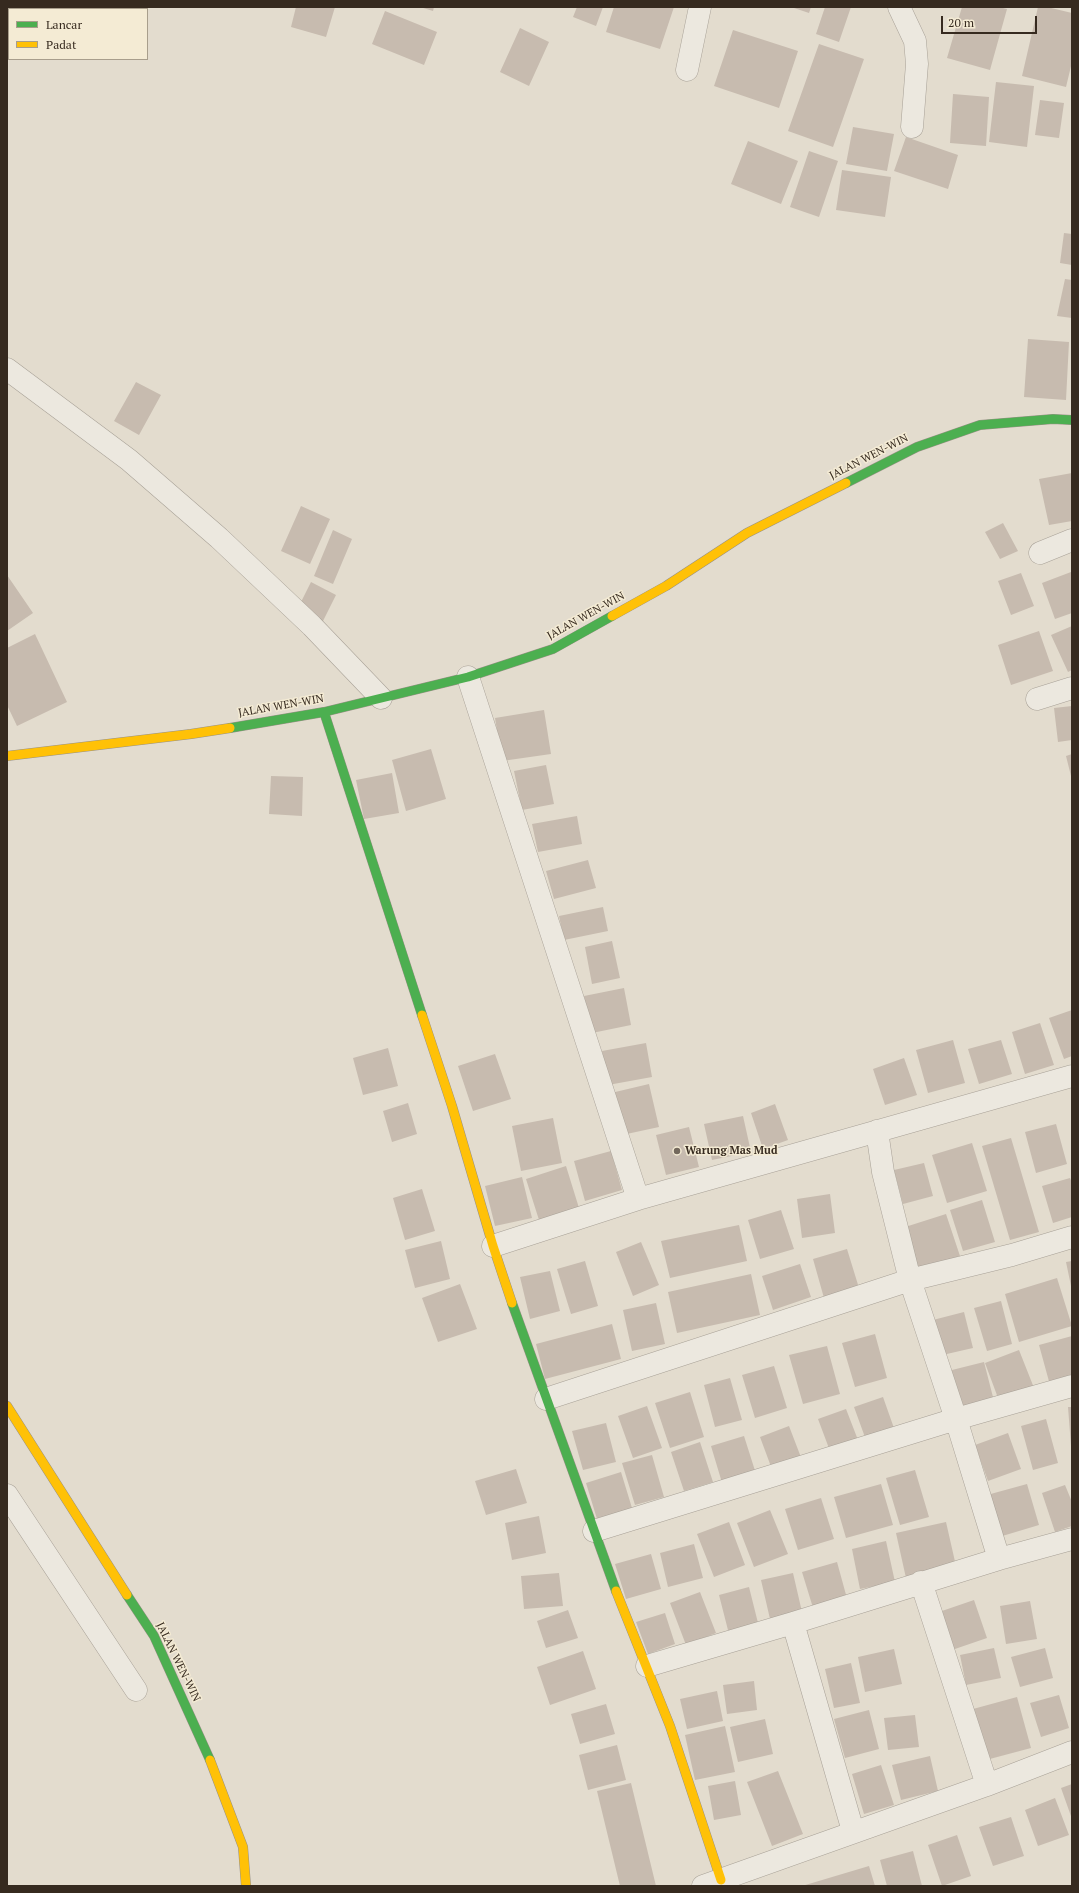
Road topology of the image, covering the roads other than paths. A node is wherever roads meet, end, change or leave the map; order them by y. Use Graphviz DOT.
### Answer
graph roads {
  1 [pos="700,7"];
  2 [pos="899,7"];
  3 [pos="687,70"];
  4 [pos="912,127"];
  5 [pos="7,369"];
  6 [pos="1072,420"];
  7 [pos="1072,540"];
  8 [pos="1040,553"];
  9 [pos="468,678"];
  10 [pos="1072,688"];
  11 [pos="381,698"];
  12 [pos="1037,699"];
  13 [pos="324,712"];
  14 [pos="7,756"];
  15 [pos="1072,1076"];
  16 [pos="877,1131"];
  17 [pos="638,1198"];
  18 [pos="1072,1237"];
  19 [pos="493,1246"];
  20 [pos="910,1280"];
  21 [pos="1072,1386"];
  22 [pos="546,1399"];
  23 [pos="7,1406"];
  24 [pos="956,1419"];
  25 [pos="7,1495"];
  26 [pos="594,1531"];
  27 [pos="1071,1544"];
  28 [pos="999,1559"];
  29 [pos="921,1582"];
  30 [pos="793,1623"];
  31 [pos="647,1666"];
  32 [pos="136,1690"];
  33 [pos="1072,1752"];
  34 [pos="987,1785"];
  35 [pos="852,1831"];
  36 [pos="712,1883"];
  37 [pos="246,1886"];
  1 -- 3 [label="street"];
  2 -- 4 [label="street"];
  5 -- 11 [label="street"];
  6 -- 9 [label="street, JALAN WEN-WIN"];
  7 -- 8 [label="street"];
  9 -- 11 [label="street, JALAN WEN-WIN"];
  9 -- 17 [label="street"];
  10 -- 12 [label="street"];
  11 -- 13 [label="street, JALAN WEN-WIN"];
  13 -- 14 [label="street, JALAN WEN-WIN"];
  13 -- 19 [label="street"];
  15 -- 16 [label="street"];
  16 -- 17 [label="street"];
  16 -- 20 [label="street"];
  17 -- 19 [label="street"];
  18 -- 20 [label="street"];
  19 -- 22 [label="street"];
  20 -- 22 [label="street"];
  20 -- 24 [label="street"];
  21 -- 24 [label="street"];
  22 -- 26 [label="street"];
  23 -- 37 [label="street, JALAN WEN-WIN"];
  24 -- 26 [label="street"];
  24 -- 28 [label="street"];
  25 -- 32 [label="street"];
  26 -- 31 [label="street"];
  27 -- 28 [label="street"];
  28 -- 29 [label="street"];
  29 -- 30 [label="street"];
  29 -- 34 [label="street"];
  30 -- 31 [label="street"];
  30 -- 35 [label="street"];
  31 -- 36 [label="street"];
  33 -- 34 [label="street"];
  34 -- 35 [label="street"];
  35 -- 36 [label="street"];
}
